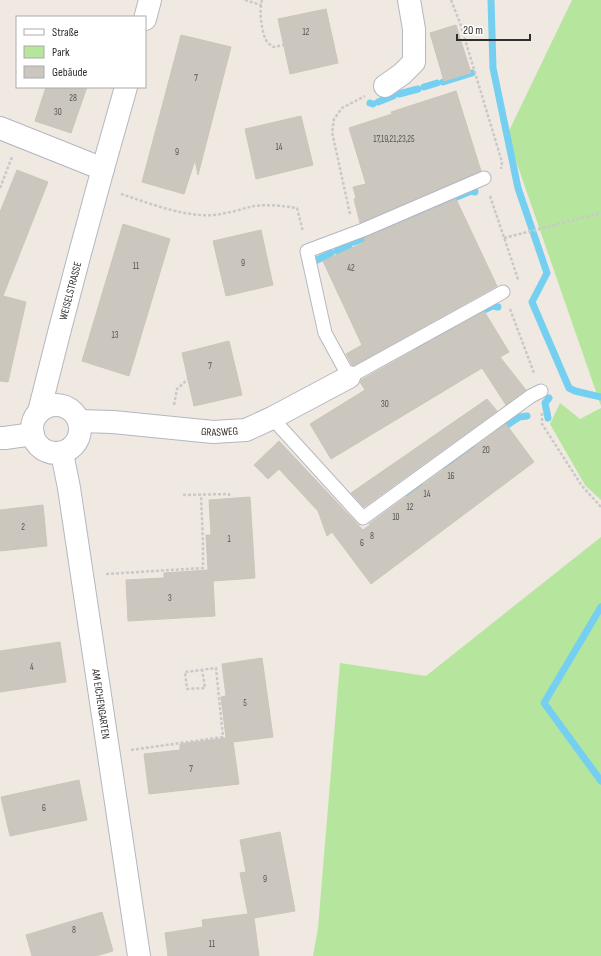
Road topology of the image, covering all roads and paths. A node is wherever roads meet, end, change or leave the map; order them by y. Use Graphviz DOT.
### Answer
graph roads {
  1 [pos="150,0"];
  2 [pos="245,0"];
  3 [pos="262,0"];
  4 [pos="409,0"];
  5 [pos="451,0"];
  6 [pos="261,5"];
  7 [pos="146,16"];
  8 [pos="284,45"];
  9 [pos="385,86"];
  10 [pos="126,88"];
  11 [pos="0,128"];
  12 [pos="20,136"];
  13 [pos="100,178"];
  14 [pos="484,178"];
  15 [pos="0,188"];
  16 [pos="601,213"];
  17 [pos="354,233"];
  18 [pos="504,238"];
  19 [pos="307,251"];
  20 [pos="503,292"];
  21 [pos="348,378"];
  22 [pos="188,379"];
  23 [pos="541,391"];
  24 [pos="39,412"];
  25 [pos="272,418"];
  26 [pos="78,421"];
  27 [pos="171,427"];
  28 [pos="33,434"];
  29 [pos="0,438"];
  30 [pos="62,452"];
  31 [pos="183,495"];
  32 [pos="201,495"];
  33 [pos="229,499"];
  34 [pos="601,507"];
  35 [pos="103,574"];
  36 [pos="202,670"];
  37 [pos="123,751"];
  38 [pos="139,956"];
  1 -- 7 [label="street"];
  2 -- 6 [label="path"];
  3 -- 6 [label="path"];
  4 -- 9 [label="street"];
  5 -- 14 [label="path"];
  6 -- 8 [label="path"];
  9 -- 17 [label="path"];
  10 -- 13 [label="street, WEISELSTRASSE"];
  11 -- 12 [label="street"];
  12 -- 13 [label="street"];
  12 -- 15 [label="path"];
  13 -- 19 [label="path"];
  13 -- 24 [label="street, WEISELSTRASSE"];
  14 -- 17 [label="lane"];
  14 -- 18 [label="path"];
  16 -- 18 [label="path"];
  17 -- 19 [label="lane"];
  18 -- 20 [label="path"];
  19 -- 21 [label="lane"];
  20 -- 21 [label="lane"];
  20 -- 23 [label="path"];
  21 -- 25 [label="street, GRASWEG"];
  22 -- 27 [label="path"];
  23 -- 25 [label="lane"];
  23 -- 34 [label="path"];
  24 -- 26 [label="street"];
  24 -- 28 [label="street"];
  25 -- 27 [label="street, GRASWEG"];
  26 -- 27 [label="street, GRASWEG"];
  26 -- 30 [label="street"];
  28 -- 29 [label="street"];
  28 -- 30 [label="street"];
  30 -- 38 [label="street, AM EICHENGARTEN"];
  31 -- 32 [label="path"];
  32 -- 33 [label="path"];
  32 -- 35 [label="path"];
  36 -- 36 [label="path"];
  36 -- 37 [label="path"];
}
